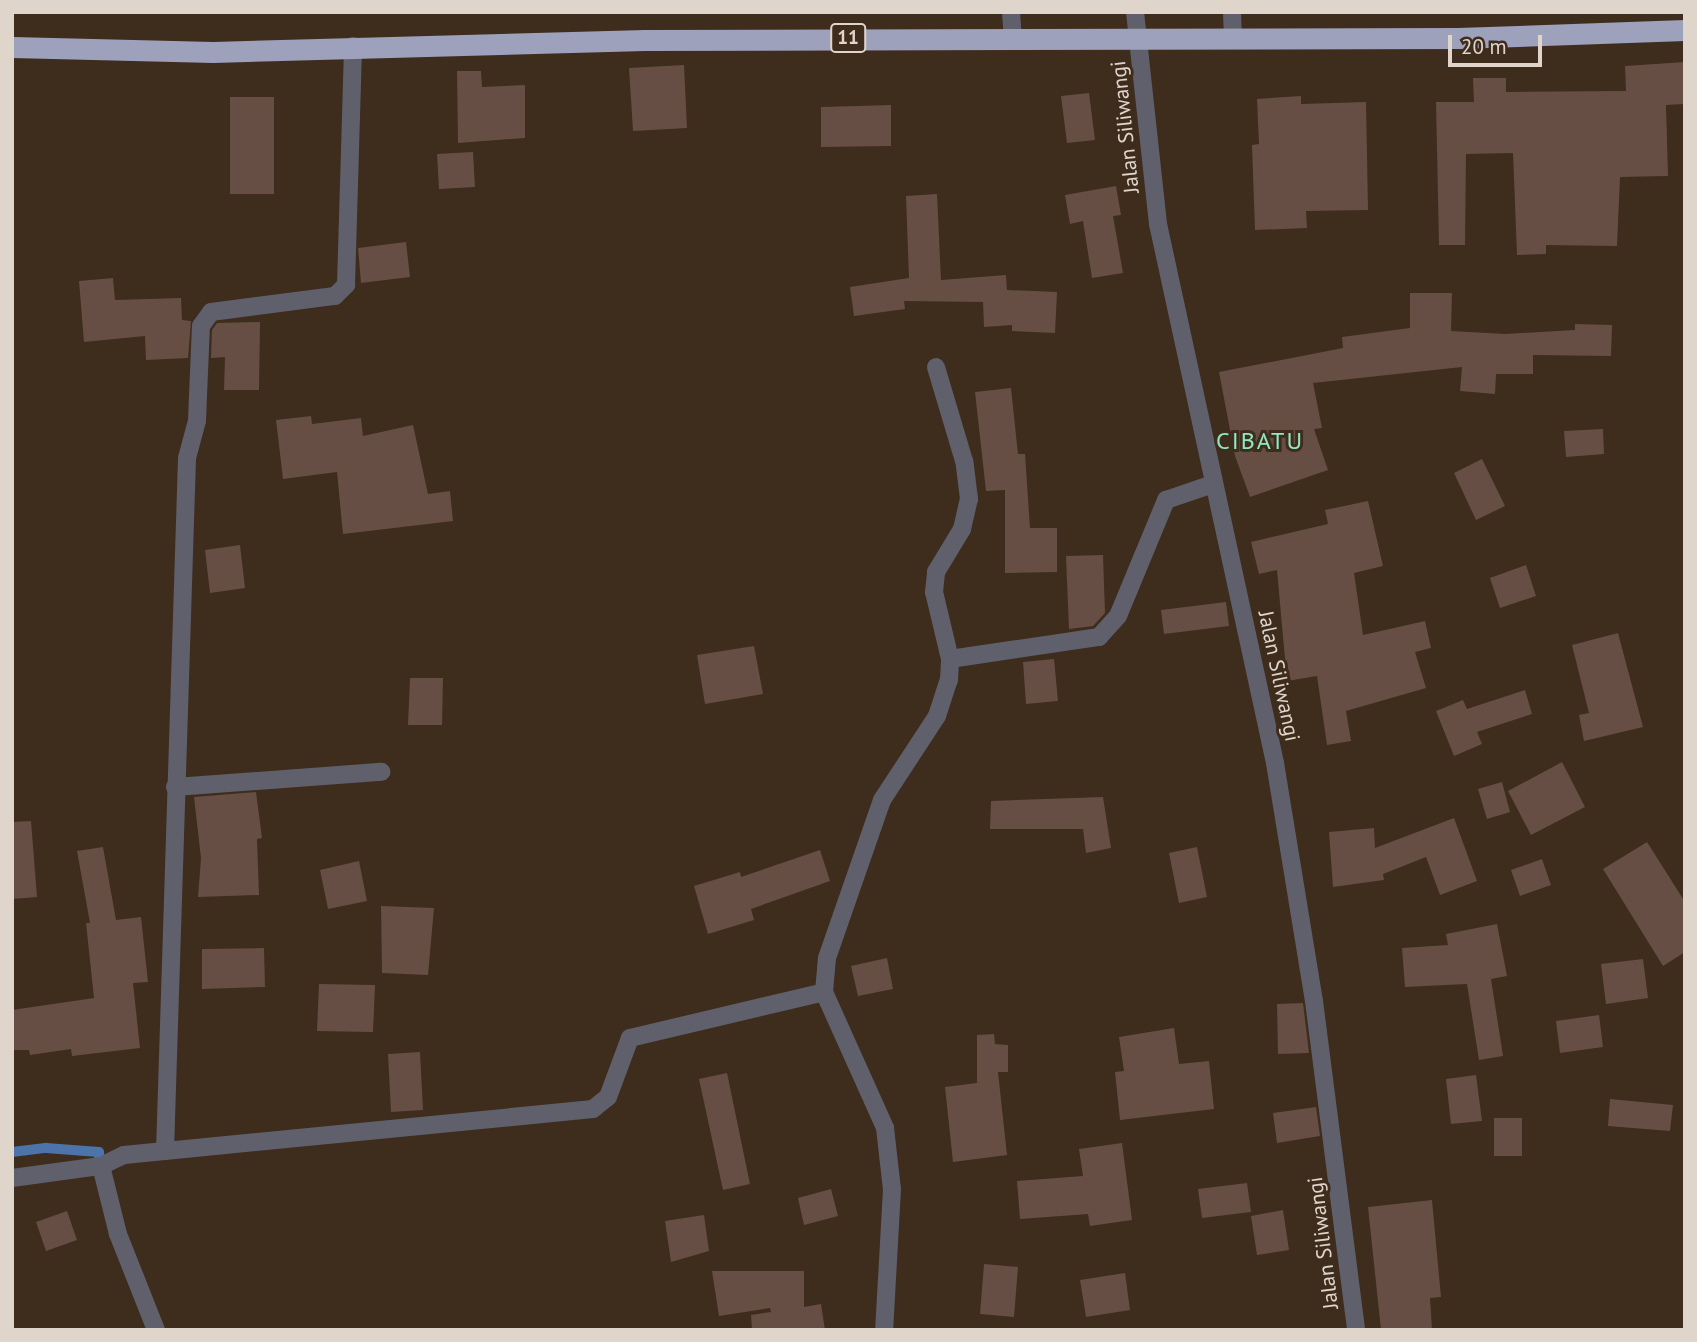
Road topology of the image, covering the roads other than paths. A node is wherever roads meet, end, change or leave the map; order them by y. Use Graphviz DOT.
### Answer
graph roads {
  1 [pos="1011,12"];
  2 [pos="1135,12"];
  3 [pos="1232,12"];
  4 [pos="1685,30"];
  5 [pos="1138,36"];
  6 [pos="1233,37"];
  7 [pos="1013,38"];
  8 [pos="353,46"];
  9 [pos="12,47"];
  10 [pos="936,367"];
  11 [pos="1213,484"];
  12 [pos="950,659"];
  13 [pos="381,772"];
  14 [pos="175,787"];
  15 [pos="824,992"];
  16 [pos="165,1151"];
  17 [pos="101,1166"];
  18 [pos="12,1178"];
  19 [pos="156,1330"];
  20 [pos="884,1330"];
  21 [pos="1356,1330"];
  1 -- 7 [label="street"];
  2 -- 5 [label="street, Jalan Siliwangi"];
  3 -- 6 [label="street"];
  4 -- 6 [label="highway, 11"];
  5 -- 6 [label="highway, 11"];
  5 -- 7 [label="highway, 11"];
  5 -- 11 [label="street, Jalan Siliwangi"];
  7 -- 8 [label="highway, 11"];
  8 -- 9 [label="highway, 11"];
  8 -- 14 [label="street"];
  10 -- 12 [label="street"];
  11 -- 12 [label="street"];
  11 -- 21 [label="street, Jalan Siliwangi"];
  12 -- 15 [label="street"];
  13 -- 14 [label="street"];
  14 -- 16 [label="street"];
  15 -- 16 [label="street"];
  15 -- 20 [label="street"];
  16 -- 17 [label="street"];
  17 -- 18 [label="street"];
  17 -- 19 [label="street"];
}
